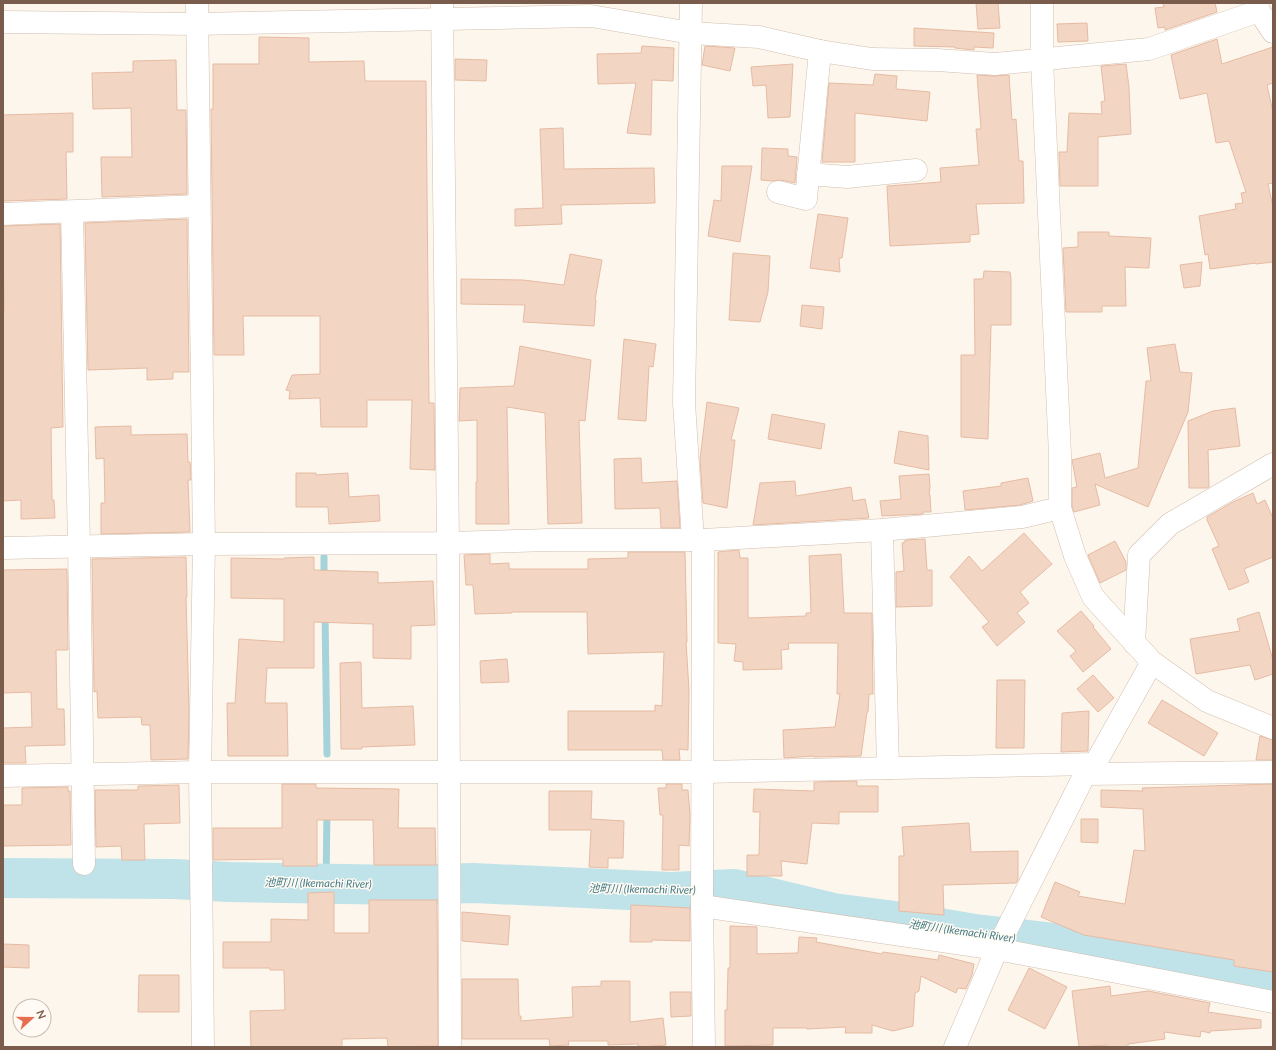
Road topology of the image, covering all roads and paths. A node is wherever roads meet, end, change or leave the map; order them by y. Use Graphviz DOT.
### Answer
graph roads {
  1 [pos="692,3"];
  2 [pos="1042,3"];
  3 [pos="1258,7"];
  4 [pos="442,11"];
  5 [pos="197,13"];
  6 [pos="3,22"];
  7 [pos="1273,32"];
  8 [pos="691,33"];
  9 [pos="820,51"];
  10 [pos="1042,60"];
  11 [pos="916,170"];
  12 [pos="808,174"];
  13 [pos="778,192"];
  14 [pos="199,206"];
  15 [pos="72,212"];
  16 [pos="3,214"];
  17 [pos="1273,464"];
  18 [pos="1060,508"];
  19 [pos="882,530"];
  20 [pos="698,540"];
  21 [pos="448,543"];
  22 [pos="204,544"];
  23 [pos="80,546"];
  24 [pos="3,548"];
  25 [pos="1134,642"];
  26 [pos="1152,662"];
  27 [pos="1273,728"];
  28 [pos="888,768"];
  29 [pos="1090,769"];
  30 [pos="448,771"];
  31 [pos="200,772"];
  32 [pos="703,772"];
  33 [pos="1273,772"];
  34 [pos="84,774"];
  35 [pos="3,776"];
  36 [pos="84,864"];
  37 [pos="702,906"];
  38 [pos="997,949"];
  39 [pos="1273,1002"];
  40 [pos="202,1047"];
  41 [pos="450,1047"];
  42 [pos="704,1047"];
  43 [pos="956,1047"];
  1 -- 8 [label="street"];
  2 -- 10 [label="street"];
  3 -- 7 [label="street"];
  3 -- 10 [label="street"];
  4 -- 5 [label="street"];
  4 -- 8 [label="street"];
  4 -- 21 [label="street"];
  5 -- 6 [label="street"];
  5 -- 14 [label="street"];
  8 -- 9 [label="street"];
  8 -- 20 [label="street"];
  9 -- 10 [label="street"];
  9 -- 12 [label="street"];
  10 -- 18 [label="street"];
  11 -- 12 [label="street"];
  12 -- 13 [label="street"];
  14 -- 15 [label="street"];
  14 -- 22 [label="street"];
  15 -- 16 [label="street"];
  15 -- 23 [label="street"];
  17 -- 25 [label="street"];
  18 -- 19 [label="street"];
  18 -- 25 [label="street"];
  19 -- 20 [label="street"];
  19 -- 28 [label="street"];
  20 -- 21 [label="street"];
  20 -- 32 [label="street"];
  21 -- 22 [label="street"];
  21 -- 30 [label="street"];
  22 -- 23 [label="street"];
  22 -- 31 [label="street"];
  23 -- 24 [label="street"];
  23 -- 34 [label="street"];
  25 -- 26 [label="street"];
  26 -- 27 [label="street"];
  26 -- 29 [label="street"];
  28 -- 29 [label="street"];
  28 -- 32 [label="street"];
  29 -- 33 [label="street"];
  29 -- 38 [label="street"];
  30 -- 31 [label="street"];
  30 -- 32 [label="street"];
  30 -- 41 [label="street"];
  31 -- 34 [label="street"];
  31 -- 40 [label="street"];
  32 -- 37 [label="street"];
  34 -- 35 [label="street"];
  34 -- 36 [label="street"];
  37 -- 38 [label="street"];
  37 -- 42 [label="street"];
  38 -- 39 [label="street"];
  38 -- 43 [label="street"];
}
